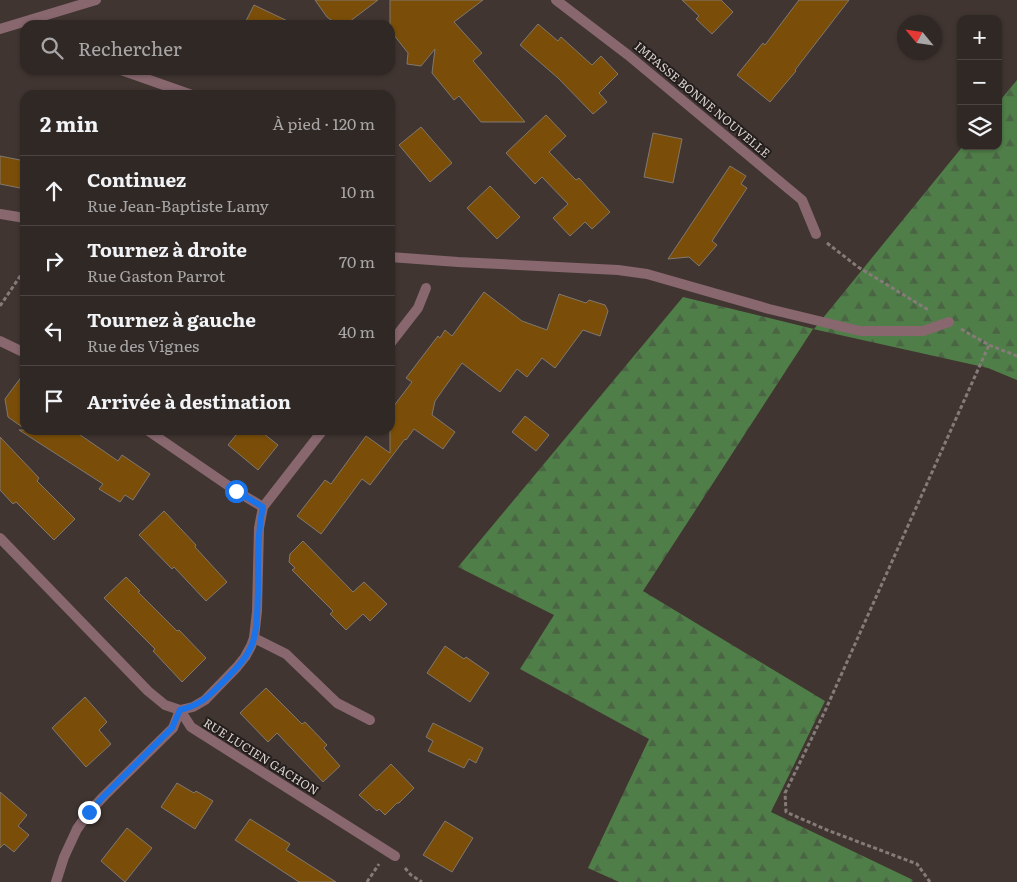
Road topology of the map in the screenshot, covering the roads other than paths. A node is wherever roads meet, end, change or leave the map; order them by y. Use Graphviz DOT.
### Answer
graph roads {
  1 [pos="96,0"];
  2 [pos="556,0"];
  3 [pos="69,4"];
  4 [pos="38,20"];
  5 [pos="20,25"];
  6 [pos="0,29"];
  7 [pos="136,75"];
  8 [pos="178,90"];
  9 [pos="0,214"];
  10 [pos="20,217"];
  11 [pos="816,234"];
  12 [pos="395,257"];
  13 [pos="426,288"];
  14 [pos="949,322"];
  15 [pos="395,338"];
  16 [pos="0,341"];
  17 [pos="20,351"];
  18 [pos="154,435"];
  19 [pos="318,435"];
  20 [pos="263,507"];
  21 [pos="0,538"];
  22 [pos="254,638"];
  23 [pos="180,710"];
  24 [pos="370,720"];
  25 [pos="391,854"];
  26 [pos="56,882"];
  1 -- 3 [label="street"];
  2 -- 11 [label="street, IMPASSE BONNE NOUVELLE"];
  3 -- 4 [label="street"];
  5 -- 6 [label="street"];
  7 -- 8 [label="street"];
  9 -- 10 [label="street"];
  12 -- 14 [label="street"];
  13 -- 15 [label="street"];
  16 -- 17 [label="street"];
  18 -- 20 [label="street"];
  19 -- 20 [label="street"];
  20 -- 22 [label="street"];
  21 -- 23 [label="street, RUE LUCIEN GACHON"];
  22 -- 23 [label="street"];
  22 -- 24 [label="street"];
  23 -- 25 [label="street, RUE LUCIEN GACHON"];
  23 -- 26 [label="street"];
}
